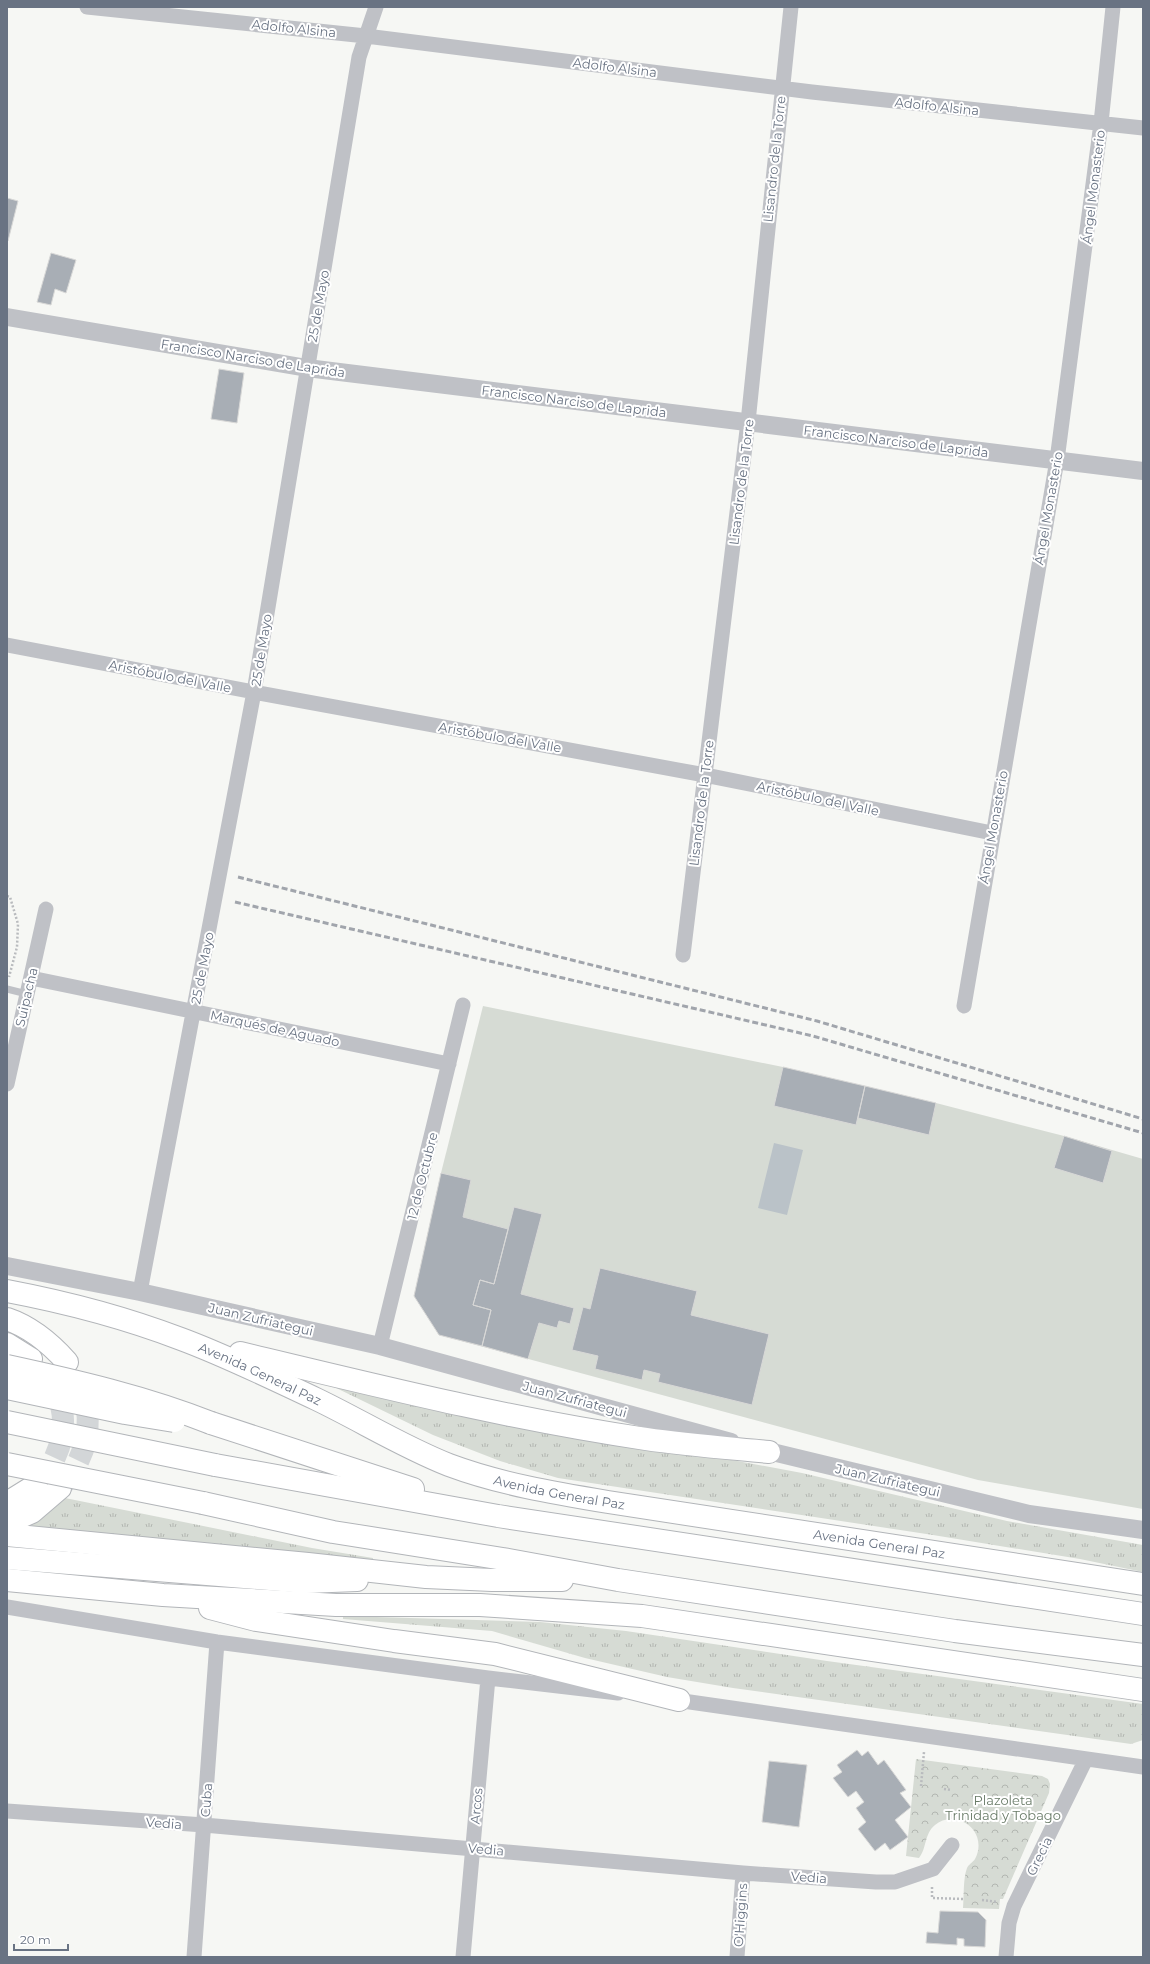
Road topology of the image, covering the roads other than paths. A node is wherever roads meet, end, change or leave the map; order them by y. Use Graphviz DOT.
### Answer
graph roads {
  1 [pos="88,7"];
  2 [pos="376,7"];
  3 [pos="791,7"];
  4 [pos="1113,7"];
  5 [pos="154,10"];
  6 [pos="366,36"];
  7 [pos="782,88"];
  8 [pos="1101,123"];
  9 [pos="1143,128"];
  10 [pos="7,317"];
  11 [pos="307,368"];
  12 [pos="748,422"];
  13 [pos="1057,460"];
  14 [pos="1143,471"];
  15 [pos="7,645"];
  16 [pos="254,692"];
  17 [pos="705,775"];
  18 [pos="992,833"];
  19 [pos="46,909"];
  20 [pos="683,955"];
  21 [pos="31,978"];
  22 [pos="7,989"];
  23 [pos="27,994"];
  24 [pos="463,1005"];
  25 [pos="964,1006"];
  26 [pos="194,1012"];
  27 [pos="449,1064"];
  28 [pos="7,1084"];
  29 [pos="7,1266"];
  30 [pos="7,1291"];
  31 [pos="140,1292"];
  32 [pos="7,1320"];
  33 [pos="180,1339"];
  34 [pos="7,1344"];
  35 [pos="380,1346"];
  36 [pos="31,1359"];
  37 [pos="67,1362"];
  38 [pos="7,1366"];
  39 [pos="7,1388"];
  40 [pos="7,1422"];
  41 [pos="217,1425"];
  42 [pos="769,1452"];
  43 [pos="7,1464"];
  44 [pos="36,1485"];
  45 [pos="60,1488"];
  46 [pos="7,1503"];
  47 [pos="498,1516"];
  48 [pos="7,1523"];
  49 [pos="1143,1530"];
  50 [pos="7,1536"];
  51 [pos="7,1558"];
  52 [pos="426,1577"];
  53 [pos="7,1580"];
  54 [pos="618,1580"];
  55 [pos="1142,1584"];
  56 [pos="163,1595"];
  57 [pos="7,1607"];
  58 [pos="1139,1614"];
  59 [pos="217,1642"];
  60 [pos="1136,1654"];
  61 [pos="488,1678"];
  62 [pos="1133,1689"];
  63 [pos="679,1700"];
  64 [pos="1086,1758"];
  65 [pos="1143,1766"];
  66 [pos="7,1812"];
  67 [pos="204,1826"];
  68 [pos="952,1845"];
  69 [pos="472,1848"];
  70 [pos="743,1873"];
  71 [pos="194,1957"];
  72 [pos="463,1957"];
  73 [pos="736,1957"];
  74 [pos="1006,1957"];
  1 -- 5 [label="street, Adolfo Alsina"];
  2 -- 6 [label="street, 25 de Mayo"];
  3 -- 7 [label="street, Lisandro de la Torre"];
  4 -- 8 [label="street, Ángel Monasterio"];
  5 -- 6 [label="street, Adolfo Alsina"];
  6 -- 7 [label="street, Adolfo Alsina"];
  6 -- 11 [label="street, 25 de Mayo"];
  7 -- 8 [label="street, Adolfo Alsina"];
  7 -- 12 [label="street, Lisandro de la Torre"];
  8 -- 9 [label="street, Adolfo Alsina"];
  8 -- 13 [label="street, Ángel Monasterio"];
  10 -- 11 [label="street, Francisco Narciso de Laprida"];
  11 -- 12 [label="street, Francisco Narciso de Laprida"];
  11 -- 16 [label="street, 25 de Mayo"];
  12 -- 13 [label="street, Francisco Narciso de Laprida"];
  12 -- 17 [label="street, Lisandro de la Torre"];
  13 -- 14 [label="street, Francisco Narciso de Laprida"];
  13 -- 18 [label="street, Ángel Monasterio"];
  15 -- 16 [label="street, Aristóbulo del Valle"];
  16 -- 17 [label="street, Aristóbulo del Valle"];
  16 -- 26 [label="street, 25 de Mayo"];
  17 -- 18 [label="street, Aristóbulo del Valle"];
  17 -- 20 [label="street, Lisandro de la Torre"];
  18 -- 25 [label="street, Ángel Monasterio"];
  19 -- 21 [label="street, Suipacha"];
  21 -- 23 [label="street, Suipacha"];
  21 -- 26 [label="street, Marqués de Aguado"];
  22 -- 23 [label="lane"];
  23 -- 28 [label="street, Suipacha"];
  24 -- 27 [label="street, 12 de Octubre"];
  26 -- 27 [label="street, Marqués de Aguado"];
  26 -- 31 [label="street, 25 de Mayo"];
  27 -- 35 [label="street, 12 de Octubre"];
  29 -- 31 [label="street, Juan Zufriategui"];
  30 -- 33 [label="highway, Avenida General Paz"];
  31 -- 35 [label="street, Juan Zufriategui"];
  32 -- 37 [label="highway"];
  33 -- 42 [label="highway"];
  33 -- 55 [label="highway, Avenida General Paz"];
  34 -- 36 [label="highway"];
  35 -- 42 [label="street, Juan Zufriategui"];
  38 -- 41 [label="highway, bridge"];
  39 -- 41 [label="highway, bridge"];
  40 -- 47 [label="highway, bridge"];
  41 -- 47 [label="highway"];
  42 -- 49 [label="street, Juan Zufriategui"];
  43 -- 54 [label="highway, bridge"];
  44 -- 46 [label="highway"];
  45 -- 48 [label="highway"];
  47 -- 58 [label="highway"];
  50 -- 52 [label="highway"];
  51 -- 52 [label="highway"];
  52 -- 54 [label="highway"];
  53 -- 56 [label="highway"];
  54 -- 60 [label="highway"];
  56 -- 62 [label="highway"];
  56 -- 63 [label="highway"];
  57 -- 59 [label="street"];
  59 -- 61 [label="street"];
  59 -- 67 [label="street, Cuba"];
  61 -- 63 [label="street"];
  61 -- 69 [label="street, Arcos"];
  63 -- 64 [label="street"];
  64 -- 65 [label="street"];
  64 -- 74 [label="street, Grecia"];
  66 -- 67 [label="street, Vedia"];
  67 -- 69 [label="street, Vedia"];
  67 -- 71 [label="street, Cuba"];
  68 -- 70 [label="street, Vedia"];
  69 -- 70 [label="street, Vedia"];
  69 -- 72 [label="street, Arcos"];
  70 -- 73 [label="street, O'Higgins"];
}
